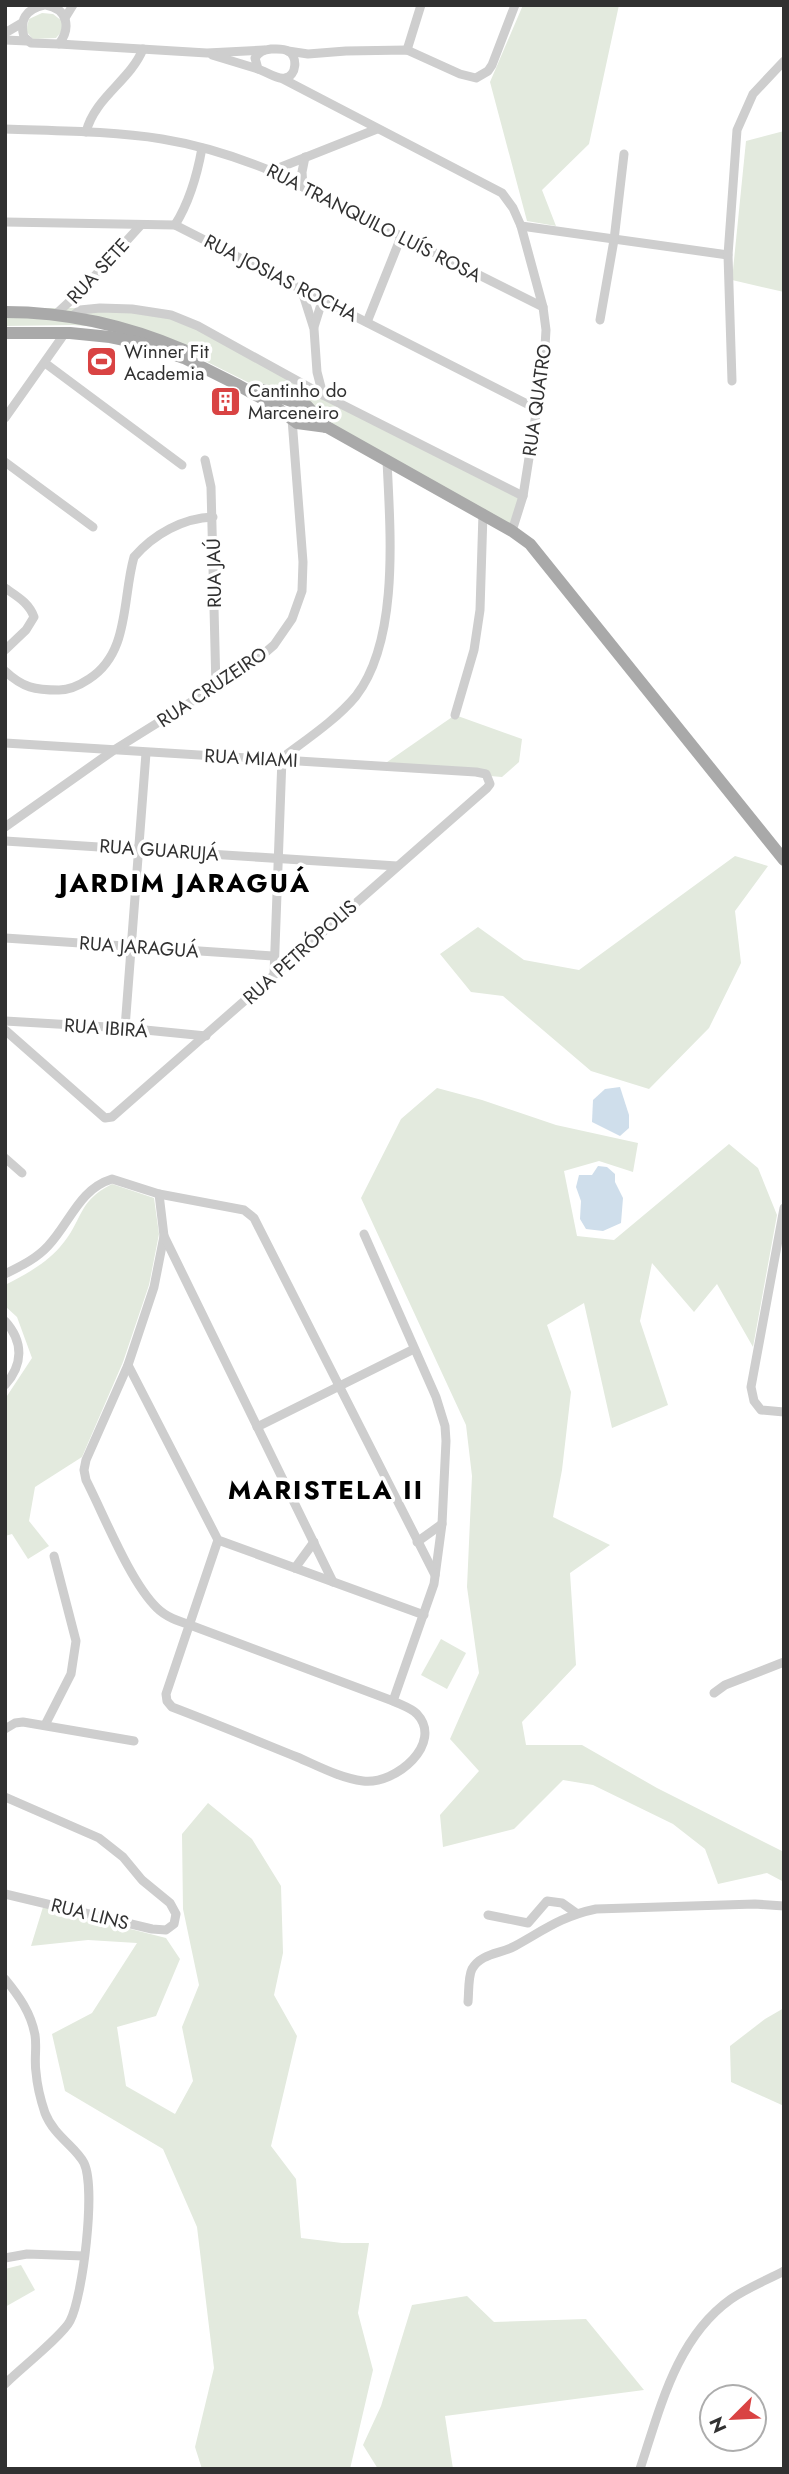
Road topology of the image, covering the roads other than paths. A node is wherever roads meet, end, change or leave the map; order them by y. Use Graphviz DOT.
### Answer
graph roads {
  1 [pos="23,5"];
  2 [pos="73,5"];
  3 [pos="421,5"];
  4 [pos="515,5"];
  5 [pos="46,6"];
  6 [pos="23,20"];
  7 [pos="66,23"];
  8 [pos="5,33"];
  9 [pos="5,40"];
  10 [pos="26,40"];
  11 [pos="59,44"];
  12 [pos="85,45"];
  13 [pos="143,50"];
  14 [pos="264,50"];
  15 [pos="407,50"];
  16 [pos="288,51"];
  17 [pos="207,53"];
  18 [pos="307,54"];
  19 [pos="784,61"];
  20 [pos="294,68"];
  21 [pos="258,69"];
  22 [pos="283,79"];
  23 [pos="310,92"];
  24 [pos="377,129"];
  25 [pos="5,130"];
  26 [pos="86,132"];
  27 [pos="202,148"];
  28 [pos="624,154"];
  29 [pos="306,157"];
  30 [pos="271,171"];
  31 [pos="303,187"];
  32 [pos="5,222"];
  33 [pos="175,225"];
  34 [pos="140,226"];
  35 [pos="521,226"];
  36 [pos="401,237"];
  37 [pos="614,240"];
  38 [pos="728,255"];
  39 [pos="301,288"];
  40 [pos="82,290"];
  41 [pos="323,298"];
  42 [pos="543,307"];
  43 [pos="87,309"];
  44 [pos="132,309"];
  45 [pos="5,312"];
  46 [pos="55,315"];
  47 [pos="71,317"];
  48 [pos="600,320"];
  49 [pos="367,322"];
  50 [pos="111,325"];
  51 [pos="314,329"];
  52 [pos="5,333"];
  53 [pos="29,333"];
  54 [pos="65,333"];
  55 [pos="45,363"];
  56 [pos="317,372"];
  57 [pos="732,381"];
  58 [pos="302,383"];
  59 [pos="323,395"];
  60 [pos="307,407"];
  61 [pos="537,409"];
  62 [pos="5,418"];
  63 [pos="292,419"];
  64 [pos="308,424"];
  65 [pos="327,427"];
  66 [pos="294,443"];
  67 [pos="205,460"];
  68 [pos="387,460"];
  69 [pos="5,462"];
  70 [pos="182,465"];
  71 [pos="523,496"];
  72 [pos="483,513"];
  73 [pos="213,517"];
  74 [pos="93,527"];
  75 [pos="512,531"];
  76 [pos="5,588"];
  77 [pos="5,650"];
  78 [pos="5,671"];
  79 [pos="216,688"];
  80 [pos="455,715"];
  81 [pos="5,743"];
  82 [pos="114,750"];
  83 [pos="146,753"];
  84 [pos="282,758"];
  85 [pos="490,783"];
  86 [pos="6,826"];
  87 [pos="5,834"];
  88 [pos="5,841"];
  89 [pos="778,846"];
  90 [pos="138,849"];
  91 [pos="278,858"];
  92 [pos="784,860"];
  93 [pos="397,866"];
  94 [pos="5,938"];
  95 [pos="131,946"];
  96 [pos="273,956"];
  97 [pos="274,975"];
  98 [pos="5,1021"];
  99 [pos="125,1028"];
  100 [pos="5,1030"];
  101 [pos="206,1036"];
  102 [pos="5,1158"];
  103 [pos="22,1173"];
  104 [pos="159,1194"];
  105 [pos="784,1208"];
  106 [pos="364,1234"];
  107 [pos="164,1236"];
  108 [pos="5,1273"];
  109 [pos="5,1321"];
  110 [pos="414,1349"];
  111 [pos="128,1365"];
  112 [pos="5,1385"];
  113 [pos="337,1386"];
  114 [pos="784,1412"];
  115 [pos="257,1427"];
  116 [pos="442,1524"];
  117 [pos="218,1540"];
  118 [pos="314,1542"];
  119 [pos="417,1542"];
  120 [pos="54,1556"];
  121 [pos="295,1568"];
  122 [pos="435,1575"];
  123 [pos="333,1582"];
  124 [pos="424,1615"];
  125 [pos="190,1626"];
  126 [pos="784,1662"];
  127 [pos="715,1693"];
  128 [pos="393,1701"];
  129 [pos="45,1725"];
  130 [pos="5,1728"];
  131 [pos="134,1741"];
  132 [pos="5,1797"];
  133 [pos="5,1894"];
  134 [pos="784,1906"];
  135 [pos="576,1913"];
  136 [pos="488,1915"];
  137 [pos="5,1979"];
  138 [pos="468,2002"];
  139 [pos="84,2256"];
  140 [pos="5,2258"];
  141 [pos="784,2271"];
  142 [pos="5,2384"];
  143 [pos="640,2469"];
  1 -- 6 [label="street"];
  2 -- 7 [label="street"];
  3 -- 15 [label="street"];
  4 -- 15 [label="street"];
  5 -- 6 [label="street"];
  5 -- 7 [label="street"];
  6 -- 8 [label="street"];
  6 -- 10 [label="street"];
  7 -- 11 [label="street"];
  7 -- 12 [label="street"];
  9 -- 10 [label="street"];
  10 -- 11 [label="street"];
  11 -- 12 [label="street"];
  12 -- 13 [label="street"];
  13 -- 17 [label="street"];
  13 -- 26 [label="street"];
  14 -- 16 [label="street"];
  14 -- 17 [label="street"];
  14 -- 21 [label="street"];
  15 -- 18 [label="street"];
  16 -- 18 [label="street"];
  16 -- 20 [label="street"];
  17 -- 21 [label="street"];
  18 -- 20 [label="street"];
  19 -- 38 [label="street"];
  20 -- 22 [label="street"];
  20 -- 23 [label="street"];
  21 -- 22 [label="street"];
  22 -- 23 [label="street"];
  23 -- 24 [label="street"];
  24 -- 29 [label="street"];
  24 -- 35 [label="street, RUA QUATRO"];
  25 -- 26 [label="street, RUA TRANQUILO LUÍS ROSA"];
  26 -- 27 [label="street, RUA TRANQUILO LUÍS ROSA"];
  27 -- 30 [label="street, RUA TRANQUILO LUÍS ROSA"];
  27 -- 33 [label="street"];
  28 -- 37 [label="street"];
  29 -- 30 [label="street"];
  29 -- 31 [label="street"];
  30 -- 31 [label="street, RUA TRANQUILO LUÍS ROSA"];
  31 -- 36 [label="street, RUA TRANQUILO LUÍS ROSA"];
  32 -- 34 [label="street, RUA JOSIAS ROCHA"];
  33 -- 34 [label="street, RUA JOSIAS ROCHA"];
  33 -- 39 [label="street, RUA JOSIAS ROCHA"];
  34 -- 40 [label="street, RUA SETE"];
  35 -- 37 [label="street"];
  35 -- 42 [label="street, RUA QUATRO"];
  36 -- 42 [label="street, RUA TRANQUILO LUÍS ROSA"];
  36 -- 49 [label="street"];
  37 -- 38 [label="street"];
  37 -- 48 [label="street"];
  38 -- 57 [label="street"];
  39 -- 41 [label="street, RUA JOSIAS ROCHA"];
  39 -- 51 [label="street"];
  40 -- 43 [label="street"];
  40 -- 46 [label="street, RUA SETE"];
  41 -- 49 [label="street, RUA JOSIAS ROCHA"];
  41 -- 51 [label="street"];
  42 -- 61 [label="street, RUA QUATRO"];
  43 -- 44 [label="street"];
  43 -- 47 [label="street"];
  44 -- 50 [label="street"];
  44 -- 58 [label="street"];
  45 -- 46 [label="main road"];
  46 -- 47 [label="main road"];
  46 -- 53 [label="main road"];
  47 -- 50 [label="main road"];
  49 -- 61 [label="street, RUA JOSIAS ROCHA"];
  50 -- 60 [label="main road"];
  51 -- 56 [label="street"];
  52 -- 53 [label="main road"];
  53 -- 54 [label="main road"];
  54 -- 55 [label="street"];
  54 -- 63 [label="main road"];
  55 -- 62 [label="street"];
  55 -- 70 [label="street"];
  56 -- 58 [label="street"];
  56 -- 59 [label="street"];
  58 -- 59 [label="street"];
  59 -- 71 [label="street"];
  60 -- 63 [label="street"];
  60 -- 64 [label="street"];
  60 -- 65 [label="main road"];
  61 -- 71 [label="street, RUA QUATRO"];
  63 -- 64 [label="main road"];
  63 -- 66 [label="street, RUA CRUZEIRO"];
  64 -- 65 [label="main road"];
  64 -- 66 [label="street"];
  65 -- 68 [label="main road"];
  66 -- 79 [label="street, RUA CRUZEIRO"];
  67 -- 73 [label="street, RUA JAÚ"];
  68 -- 72 [label="main road"];
  68 -- 84 [label="street"];
  69 -- 74 [label="street"];
  71 -- 75 [label="street, RUA QUATRO"];
  72 -- 75 [label="main road"];
  72 -- 80 [label="street"];
  73 -- 78 [label="street"];
  73 -- 79 [label="street, RUA JAÚ"];
  75 -- 89 [label="main road"];
  76 -- 77 [label="street"];
  79 -- 82 [label="street, RUA CRUZEIRO"];
  81 -- 82 [label="street, RUA MIAMI"];
  82 -- 83 [label="street, RUA MIAMI"];
  82 -- 86 [label="street, RUA CRUZEIRO"];
  83 -- 84 [label="street, RUA MIAMI"];
  83 -- 90 [label="street"];
  84 -- 85 [label="street, RUA MIAMI"];
  84 -- 91 [label="street"];
  85 -- 93 [label="street, RUA PETRÓPOLIS"];
  86 -- 87 [label="street"];
  88 -- 90 [label="street, RUA GUARUJÁ"];
  89 -- 92 [label="main road"];
  90 -- 91 [label="street, RUA GUARUJÁ"];
  90 -- 95 [label="street"];
  91 -- 93 [label="street, RUA GUARUJÁ"];
  91 -- 96 [label="street"];
  93 -- 97 [label="street, RUA PETRÓPOLIS"];
  94 -- 95 [label="street, RUA JARAGUÁ"];
  95 -- 96 [label="street, RUA JARAGUÁ"];
  95 -- 99 [label="street"];
  96 -- 97 [label="street"];
  97 -- 101 [label="street, RUA PETRÓPOLIS"];
  98 -- 99 [label="street, RUA IBIRÁ"];
  99 -- 101 [label="street, RUA IBIRÁ"];
  100 -- 101 [label="street, RUA PETRÓPOLIS"];
  102 -- 103 [label="street"];
  104 -- 107 [label="street"];
  104 -- 108 [label="street"];
  104 -- 113 [label="street"];
  105 -- 114 [label="street"];
  106 -- 110 [label="street"];
  107 -- 111 [label="street"];
  107 -- 115 [label="street"];
  109 -- 112 [label="street"];
  110 -- 113 [label="street"];
  110 -- 116 [label="street"];
  111 -- 117 [label="street"];
  111 -- 125 [label="street"];
  113 -- 115 [label="street"];
  113 -- 119 [label="street"];
  115 -- 118 [label="street"];
  116 -- 119 [label="street"];
  116 -- 122 [label="street"];
  117 -- 121 [label="street"];
  117 -- 125 [label="street"];
  118 -- 121 [label="street"];
  118 -- 123 [label="street"];
  119 -- 122 [label="street"];
  120 -- 129 [label="street"];
  121 -- 123 [label="street"];
  122 -- 124 [label="street"];
  123 -- 124 [label="street"];
  124 -- 128 [label="street"];
  125 -- 128 [label="street"];
  125 -- 128 [label="street"];
  126 -- 127 [label="street"];
  129 -- 130 [label="street"];
  129 -- 131 [label="street"];
  132 -- 133 [label="street, RUA LINS"];
  134 -- 135 [label="street"];
  135 -- 136 [label="street"];
  135 -- 138 [label="street"];
  137 -- 139 [label="street"];
  139 -- 140 [label="street"];
  139 -- 142 [label="street"];
  141 -- 143 [label="street"];
}
